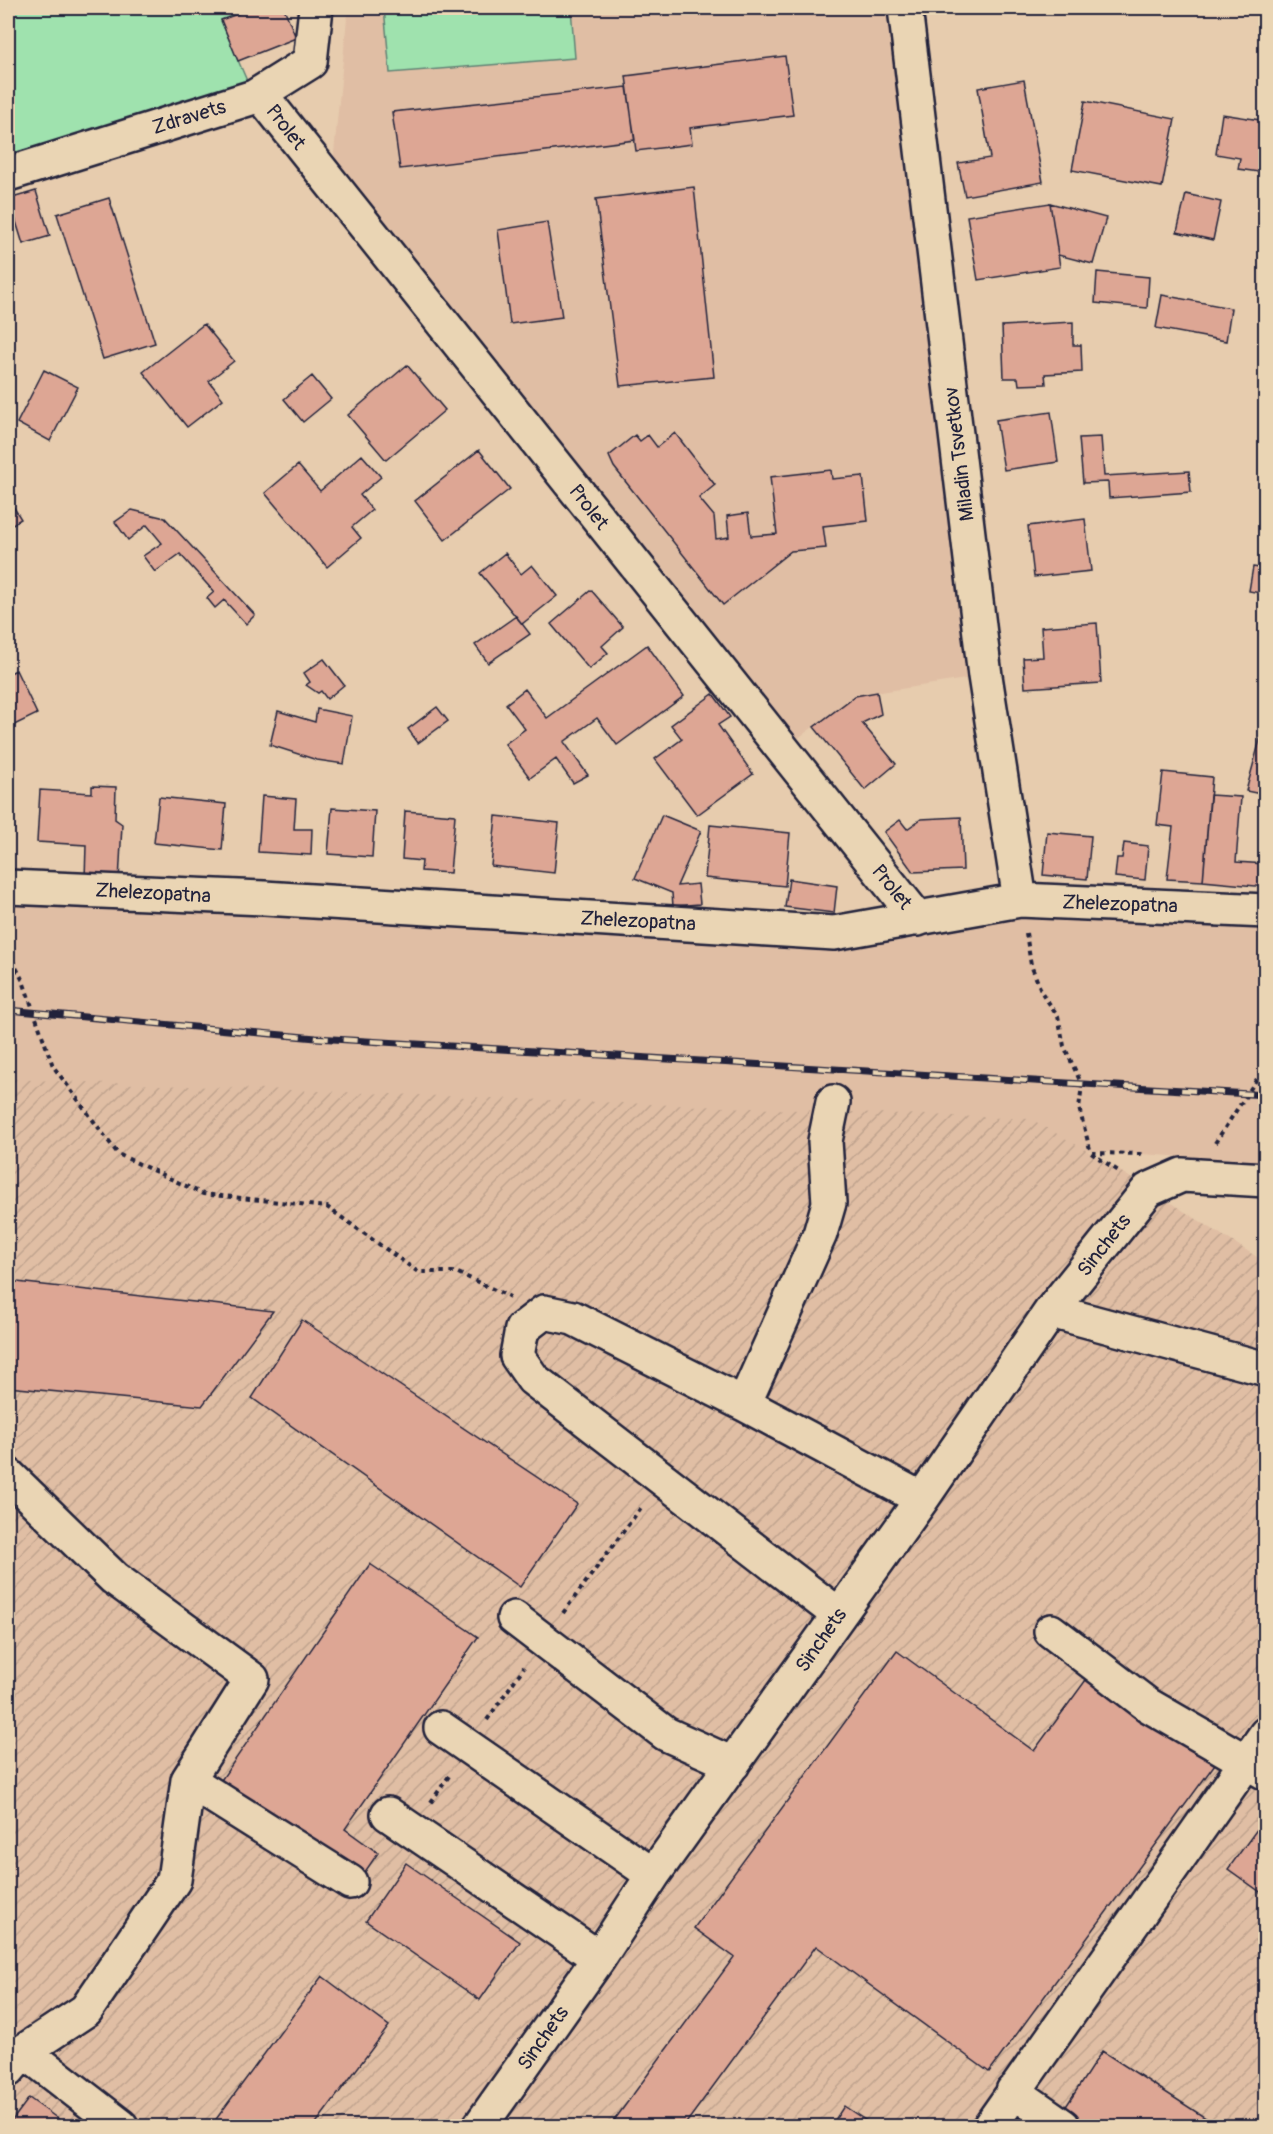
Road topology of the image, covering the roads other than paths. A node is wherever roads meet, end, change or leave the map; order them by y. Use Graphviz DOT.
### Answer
graph roads {
  1 [pos="316,8"];
  2 [pos="905,8"];
  3 [pos="261,95"];
  4 [pos="8,174"];
  5 [pos="8,887"];
  6 [pos="1020,900"];
  7 [pos="1266,911"];
  8 [pos="918,919"];
  9 [pos="833,1102"];
  10 [pos="1266,1180"];
  11 [pos="1051,1311"];
  12 [pos="1266,1369"];
  13 [pos="744,1404"];
  14 [pos="8,1475"];
  15 [pos="922,1499"];
  16 [pos="839,1615"];
  17 [pos="514,1618"];
  18 [pos="1051,1631"];
  19 [pos="441,1728"];
  20 [pos="1266,1734"];
  21 [pos="733,1764"];
  22 [pos="1256,1768"];
  23 [pos="188,1780"];
  24 [pos="388,1814"];
  25 [pos="652,1875"];
  26 [pos="350,1882"];
  27 [pos="599,1958"];
  28 [pos="16,2061"];
  29 [pos="1013,2091"];
  30 [pos="121,2127"];
  31 [pos="480,2127"];
  32 [pos="990,2127"];
  33 [pos="1064,2127"];
  1 -- 3 [label="street, Zdravets"];
  2 -- 6 [label="street, Miladin Tsvetkov"];
  3 -- 4 [label="street, Zdravets"];
  3 -- 8 [label="street, Prolet"];
  5 -- 8 [label="street, Zhelezopatna"];
  6 -- 7 [label="street, Zhelezopatna"];
  6 -- 8 [label="street, Zhelezopatna"];
  9 -- 13 [label="street"];
  10 -- 11 [label="street, Sinchets"];
  11 -- 12 [label="street"];
  11 -- 15 [label="street, Sinchets"];
  13 -- 15 [label="street"];
  13 -- 16 [label="street"];
  14 -- 23 [label="street"];
  15 -- 16 [label="street, Sinchets"];
  16 -- 21 [label="street, Sinchets"];
  17 -- 21 [label="street"];
  18 -- 22 [label="street"];
  19 -- 25 [label="street"];
  20 -- 22 [label="street"];
  21 -- 25 [label="street, Sinchets"];
  22 -- 29 [label="street"];
  23 -- 26 [label="street"];
  23 -- 28 [label="street"];
  24 -- 27 [label="street"];
  25 -- 27 [label="street, Sinchets"];
  27 -- 31 [label="street, Sinchets"];
  28 -- 30 [label="street"];
  29 -- 32 [label="street"];
  29 -- 33 [label="street"];
}
